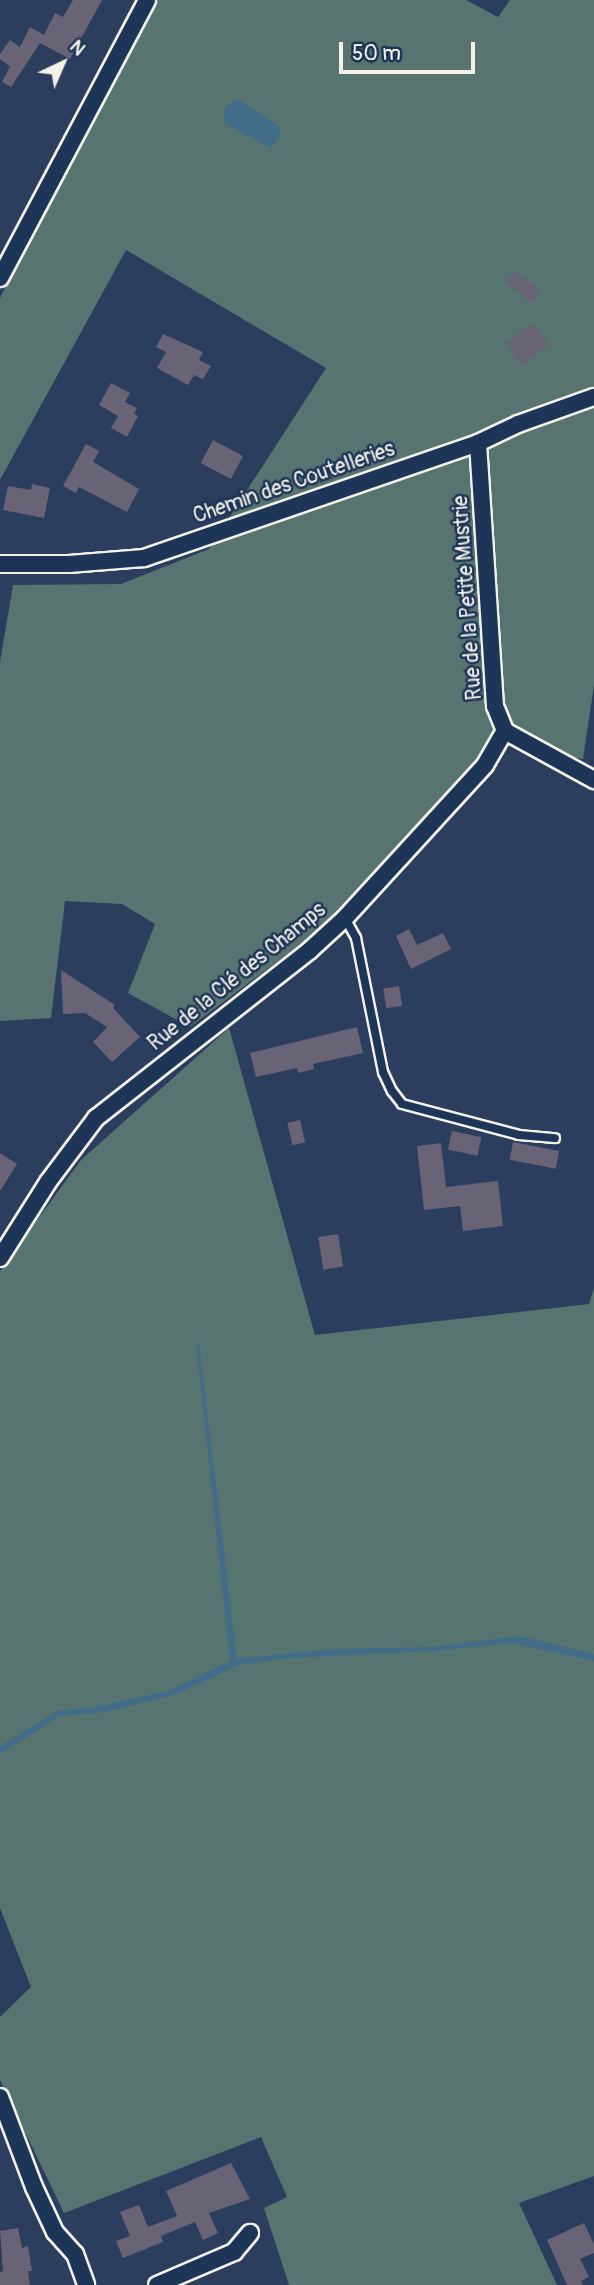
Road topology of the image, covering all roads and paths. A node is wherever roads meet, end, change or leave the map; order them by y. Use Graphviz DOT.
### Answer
graph roads {
  1 [pos="147,0"];
  2 [pos="0,278"];
  3 [pos="594,397"];
  4 [pos="478,443"];
  5 [pos="0,564"];
  6 [pos="505,731"];
  7 [pos="594,780"];
  8 [pos="345,918"];
  9 [pos="555,1138"];
  10 [pos="0,1258"];
  11 [pos="0,2097"];
  12 [pos="250,2233"];
  13 [pos="86,2285"];
  14 [pos="157,2285"];
  1 -- 2 [label="street"];
  3 -- 4 [label="street, Chemin des Coutelleries"];
  4 -- 5 [label="street, Chemin des Coutelleries"];
  4 -- 6 [label="street, Rue de la Petite Mustrie"];
  6 -- 7 [label="street"];
  6 -- 8 [label="street, Rue de la Clé des Champs"];
  8 -- 9 [label="lane"];
  8 -- 10 [label="street, Rue de la Clé des Champs"];
  11 -- 13 [label="street"];
  12 -- 14 [label="street"];
}
